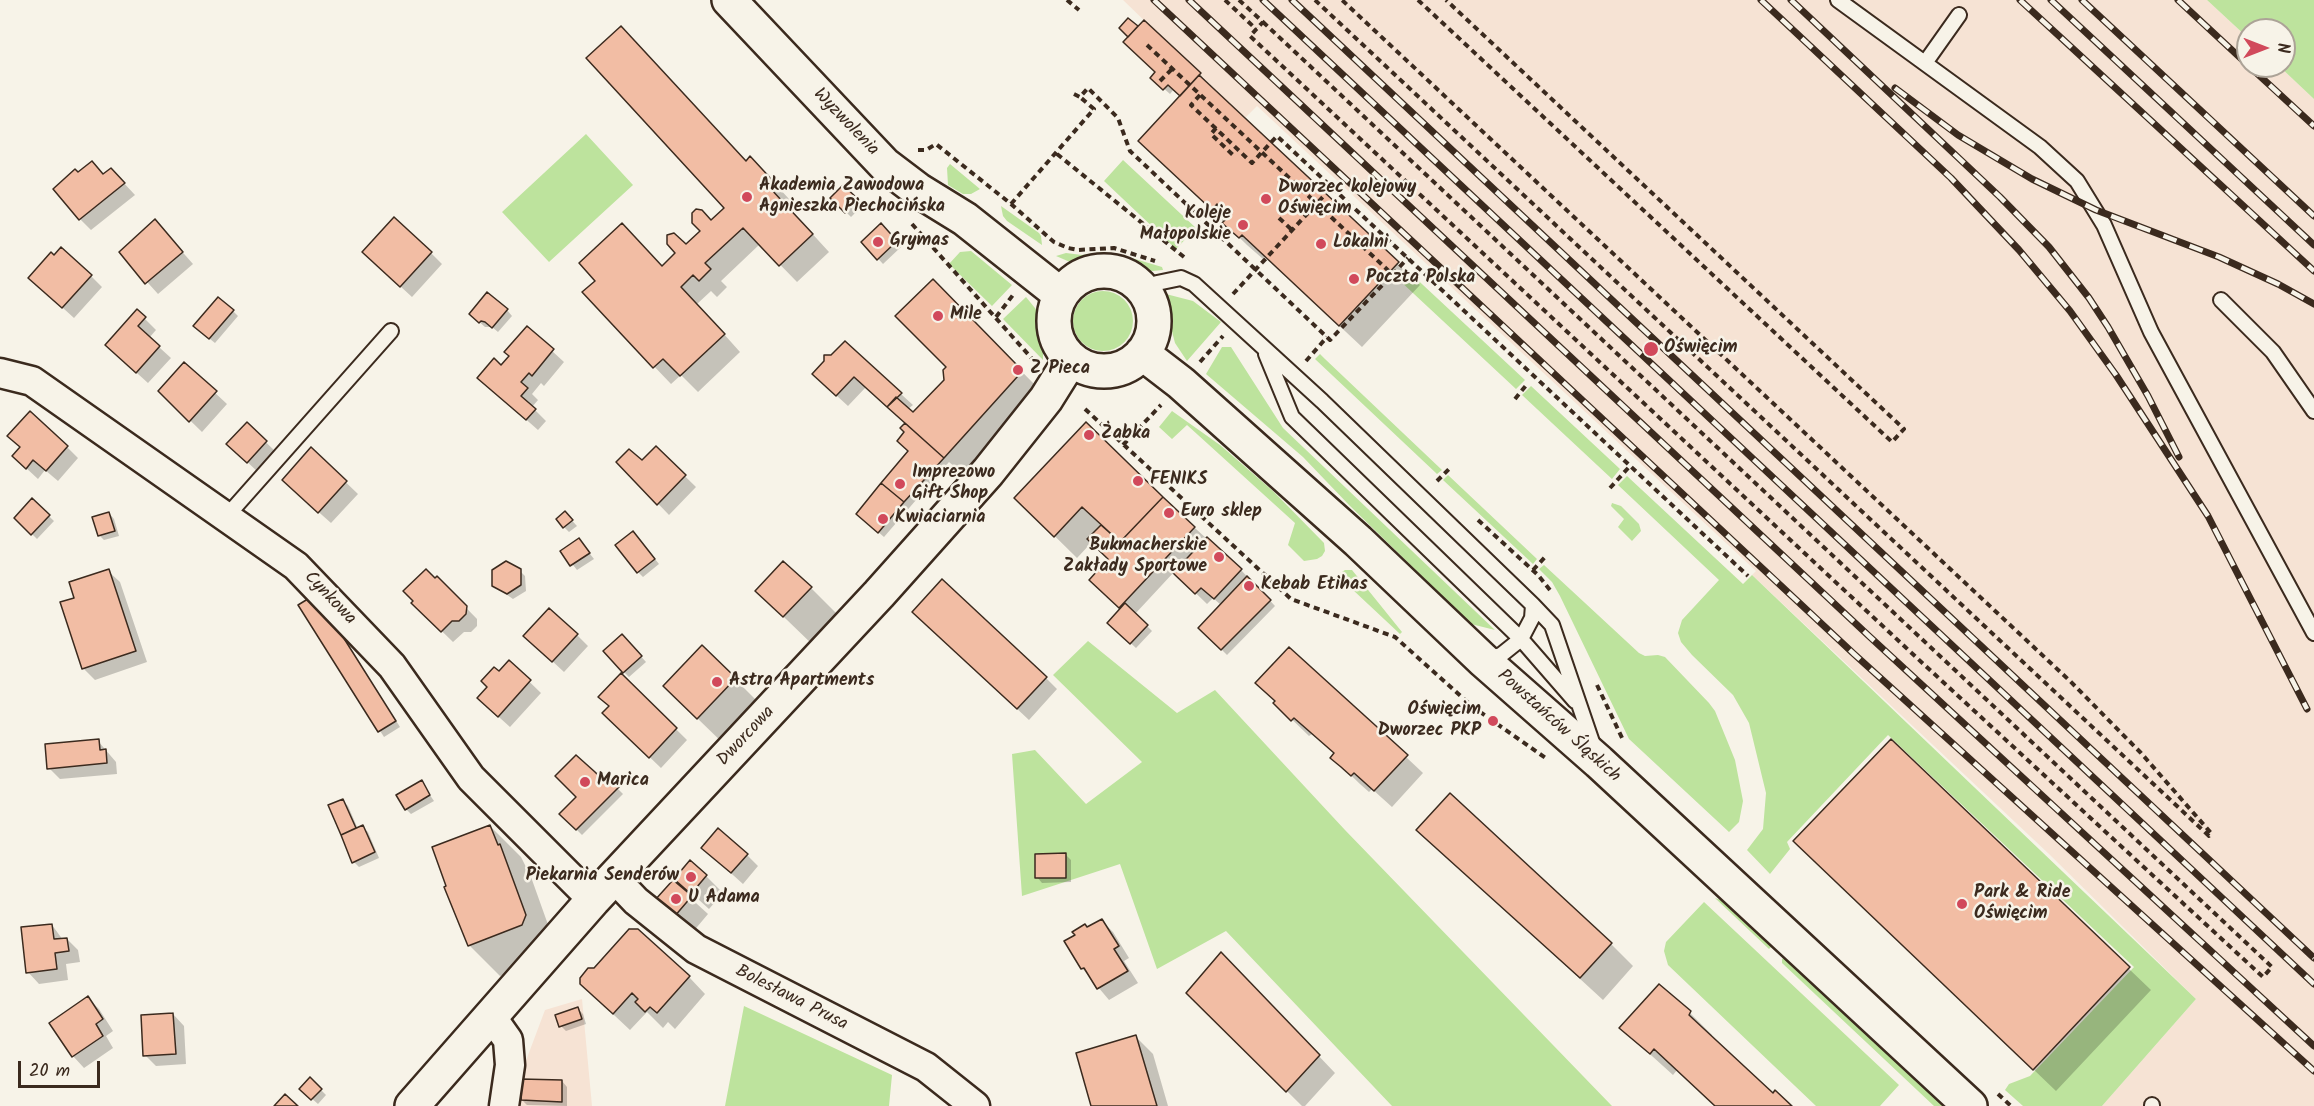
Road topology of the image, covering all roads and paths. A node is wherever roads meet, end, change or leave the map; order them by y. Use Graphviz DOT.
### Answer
graph roads {
  1 [pos="729,0"];
  2 [pos="1067,0"];
  3 [pos="1225,0"];
  4 [pos="1239,0"];
  5 [pos="1315,0"];
  6 [pos="1342,0"];
  7 [pos="1418,0"];
  8 [pos="1446,0"];
  9 [pos="1838,0"];
  10 [pos="1079,10"];
  11 [pos="1959,15"];
  12 [pos="1263,22"];
  13 [pos="1257,29"];
  14 [pos="1147,45"];
  15 [pos="1925,63"];
  16 [pos="1172,69"];
  17 [pos="1160,81"];
  18 [pos="1074,94"];
  19 [pos="1200,95"];
  20 [pos="1080,97"];
  21 [pos="1216,128"];
  22 [pos="918,150"];
  23 [pos="1262,152"];
  24 [pos="1057,154"];
  25 [pos="1234,156"];
  26 [pos="1332,188"];
  27 [pos="1011,204"];
  28 [pos="1317,204"];
  29 [pos="1279,218"];
  30 [pos="909,221"];
  31 [pos="1292,230"];
  32 [pos="1408,258"];
  33 [pos="1162,262"];
  34 [pos="1191,262"];
  35 [pos="1256,269"];
  36 [pos="1392,274"];
  37 [pos="1143,290"];
  38 [pos="1016,292"];
  39 [pos="1233,294"];
  40 [pos="1061,295"];
  41 [pos="2221,300"];
  42 [pos="996,317"];
  43 [pos="391,331"];
  44 [pos="1327,337"];
  45 [pos="1264,349"];
  46 [pos="1142,353"];
  47 [pos="1071,359"];
  48 [pos="1305,361"];
  49 [pos="1035,362"];
  50 [pos="0,373"];
  51 [pos="1528,383"];
  52 [pos="1515,399"];
  53 [pos="1085,409"];
  54 [pos="2314,411"];
  55 [pos="1630,466"];
  56 [pos="1451,467"];
  57 [pos="1437,481"];
  58 [pos="1610,488"];
  59 [pos="226,517"];
  60 [pos="1546,556"];
  61 [pos="1533,570"];
  62 [pos="1748,576"];
  63 [pos="1533,605"];
  64 [pos="2314,633"];
  65 [pos="1521,639"];
  66 [pos="1483,660"];
  67 [pos="1592,676"];
  68 [pos="1580,708"];
  69 [pos="1631,748"];
  70 [pos="1551,762"];
  71 [pos="1599,762"];
  72 [pos="604,890"];
  73 [pos="491,1016"];
  74 [pos="412,1106"];
  75 [pos="504,1106"];
  76 [pos="975,1106"];
  77 [pos="1970,1106"];
  1 -- 40 [label="street, Wyzwolenia"];
  2 -- 10 [label="path"];
  3 -- 13 [label="path"];
  4 -- 12 [label="path"];
  5 -- 6 [label="path"];
  7 -- 8 [label="path"];
  9 -- 15 [label="lane"];
  11 -- 15 [label="lane"];
  12 -- 13 [label="path"];
  12 -- 13 [label="path"];
  14 -- 16 [label="path"];
  15 -- 64 [label="lane"];
  16 -- 17 [label="path"];
  16 -- 19 [label="path"];
  18 -- 20 [label="path"];
  19 -- 21 [label="path"];
  19 -- 23 [label="path"];
  20 -- 24 [label="path"];
  20 -- 35 [label="path"];
  21 -- 23 [label="path"];
  21 -- 25 [label="path"];
  22 -- 27 [label="path"];
  23 -- 26 [label="path"];
  23 -- 28 [label="path"];
  24 -- 27 [label="path"];
  24 -- 34 [label="path"];
  26 -- 28 [label="path"];
  26 -- 32 [label="path"];
  27 -- 33 [label="path"];
  28 -- 31 [label="path"];
  28 -- 36 [label="path"];
  29 -- 31 [label="path"];
  30 -- 42 [label="path"];
  31 -- 35 [label="path"];
  32 -- 36 [label="path"];
  32 -- 55 [label="path"];
  35 -- 39 [label="path"];
  35 -- 44 [label="path"];
  36 -- 44 [label="path"];
  37 -- 40 [label="street"];
  37 -- 45 [label="lane"];
  37 -- 46 [label="street"];
  38 -- 42 [label="path"];
  40 -- 47 [label="street"];
  41 -- 54 [label="lane"];
  42 -- 49 [label="path"];
  43 -- 59 [label="lane"];
  44 -- 48 [label="path"];
  45 -- 63 [label="lane"];
  45 -- 65 [label="lane"];
  46 -- 47 [label="street"];
  46 -- 66 [label="street, Powstańców Śląskich"];
  47 -- 72 [label="street, Dworcowa"];
  50 -- 59 [label="street, Cynkowa"];
  51 -- 52 [label="path"];
  53 -- 70 [label="path"];
  55 -- 58 [label="path"];
  55 -- 62 [label="path"];
  56 -- 57 [label="path"];
  59 -- 72 [label="street, Cynkowa"];
  60 -- 61 [label="path"];
  63 -- 65 [label="lane"];
  63 -- 68 [label="lane"];
  65 -- 66 [label="lane"];
  65 -- 68 [label="lane"];
  66 -- 71 [label="street, Powstańców Śląskich"];
  67 -- 69 [label="path"];
  68 -- 71 [label="lane"];
  71 -- 77 [label="street, Powstańców Śląskich"];
  72 -- 73 [label="street, Dworcowa"];
  72 -- 76 [label="street, Bolesława Prusa"];
  73 -- 74 [label="street, Dworcowa"];
  73 -- 75 [label="street"];
}
